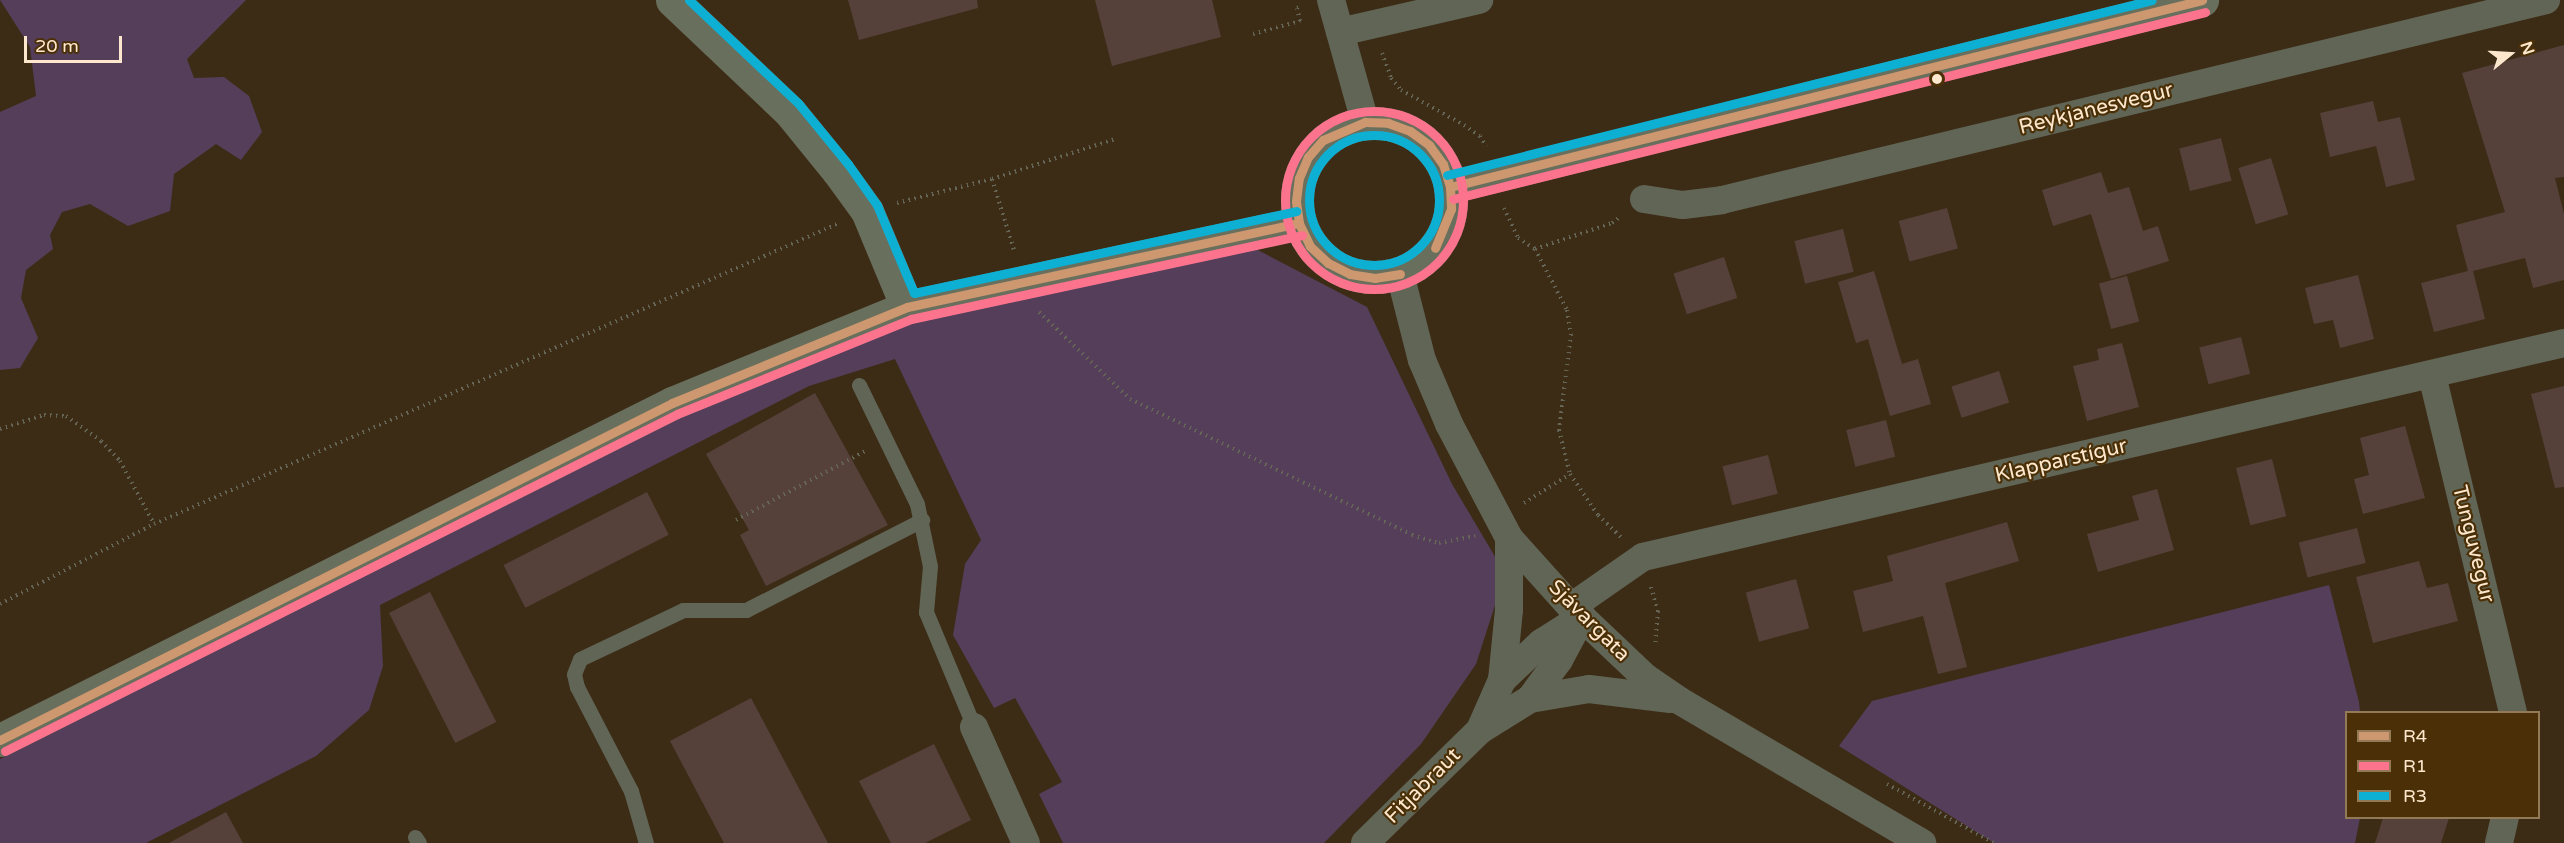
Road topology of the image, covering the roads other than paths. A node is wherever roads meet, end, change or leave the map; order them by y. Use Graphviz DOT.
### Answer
graph roads {
  1 [pos="672,0"];
  2 [pos="1479,0"];
  3 [pos="2202,0"];
  4 [pos="2546,0"];
  5 [pos="1319,3"];
  6 [pos="1340,32"];
  7 [pos="1365,122"];
  8 [pos="1450,187"];
  9 [pos="1644,199"];
  10 [pos="1299,223"];
  11 [pos="1400,273"];
  12 [pos="907,307"];
  13 [pos="2564,343"];
  14 [pos="2432,375"];
  15 [pos="859,385"];
  16 [pos="922,520"];
  17 [pos="1504,529"];
  18 [pos="1576,612"];
  19 [pos="1502,680"];
  20 [pos="1530,699"];
  21 [pos="1680,701"];
  22 [pos="2512,711"];
  23 [pos="974,727"];
  24 [pos="1480,730"];
  25 [pos="0,740"];
  26 [pos="2505,819"];
  27 [pos="646,843"];
  28 [pos="1026,843"];
  29 [pos="1365,843"];
  30 [pos="1922,843"];
  31 [pos="2499,843"];
  1 -- 12 [label="main road"];
  2 -- 6 [label="street"];
  3 -- 8 [label="main road"];
  4 -- 9 [label="street, Reykjanesvegur"];
  5 -- 6 [label="street"];
  6 -- 7 [label="street"];
  7 -- 8 [label="main road"];
  7 -- 10 [label="main road"];
  8 -- 11 [label="main road"];
  10 -- 11 [label="main road"];
  10 -- 12 [label="main road"];
  11 -- 17 [label="street, Sjávargata"];
  12 -- 25 [label="main road"];
  13 -- 14 [label="street, Klapparstígur"];
  14 -- 18 [label="street, Klapparstígur"];
  14 -- 22 [label="street, Tunguvegur"];
  15 -- 16 [label="lane"];
  16 -- 23 [label="lane"];
  16 -- 27 [label="lane"];
  17 -- 18 [label="street, Sjávargata"];
  17 -- 19 [label="street, Fitjabraut"];
  18 -- 19 [label="street, Fitjabraut"];
  18 -- 20 [label="street, Fitjabraut"];
  18 -- 21 [label="street, Sjávargata"];
  19 -- 24 [label="street, Fitjabraut"];
  20 -- 21 [label="street, Fitjabraut"];
  20 -- 24 [label="street, Fitjabraut"];
  21 -- 30 [label="street, Sjávargata"];
  23 -- 28 [label="street"];
  24 -- 29 [label="street, Fitjabraut"];
  26 -- 31 [label="street"];
}
